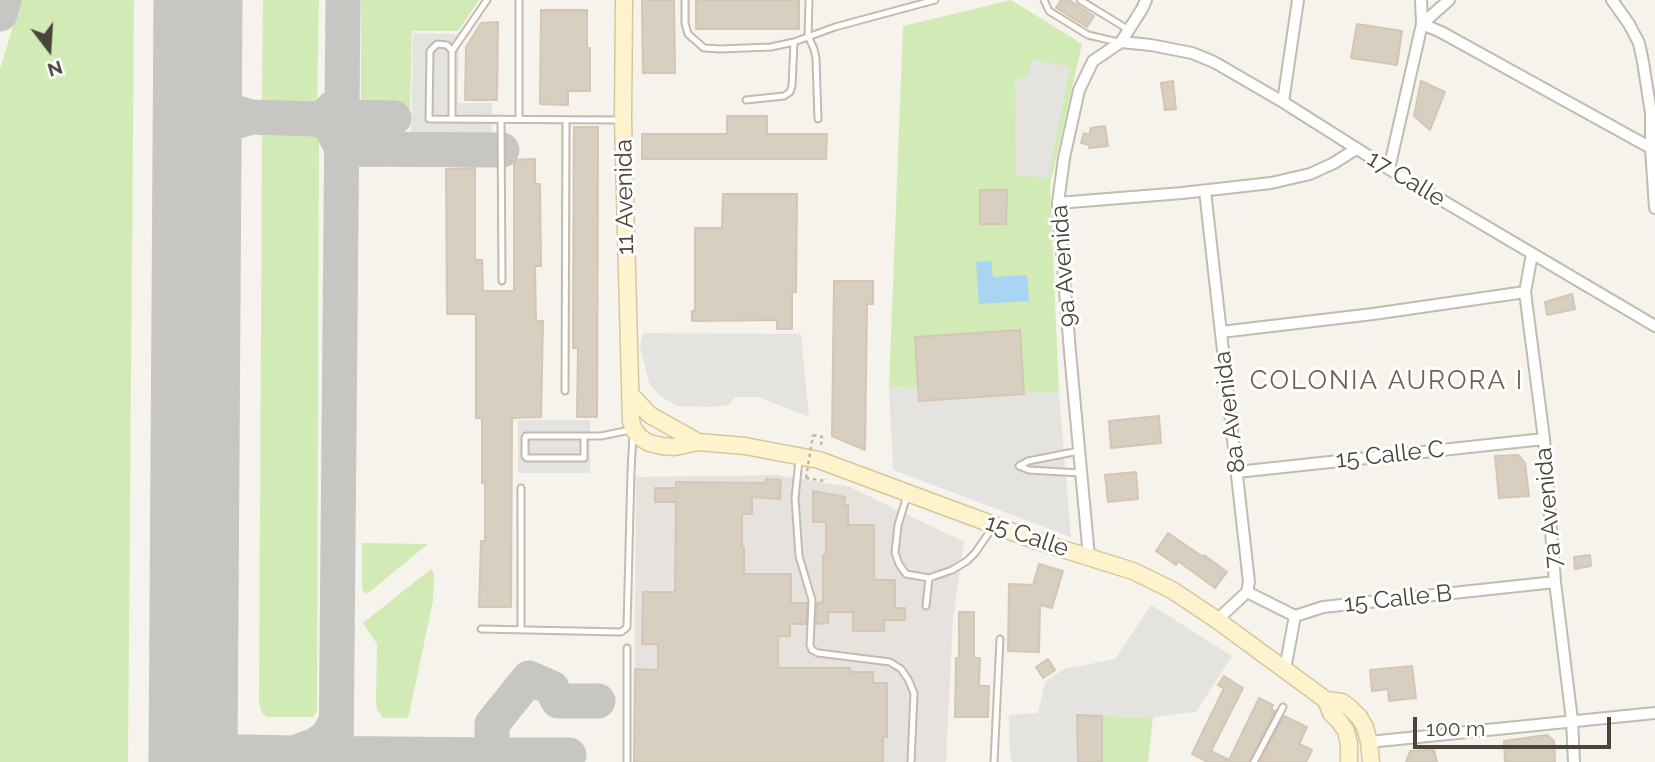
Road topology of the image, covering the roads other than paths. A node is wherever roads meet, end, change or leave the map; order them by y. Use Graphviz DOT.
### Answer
graph roads {
  1 [pos="487,0"];
  2 [pos="519,0"];
  3 [pos="624,0"];
  4 [pos="685,0"];
  5 [pos="809,0"];
  6 [pos="935,0"];
  7 [pos="1044,0"];
  8 [pos="1080,0"];
  9 [pos="1146,0"];
  10 [pos="1298,0"];
  11 [pos="1421,0"];
  12 [pos="1449,0"];
  13 [pos="1612,0"];
  14 [pos="1422,24"];
  15 [pos="1129,30"];
  16 [pos="808,36"];
  17 [pos="794,42"];
  18 [pos="1121,42"];
  19 [pos="1152,45"];
  20 [pos="453,51"];
  21 [pos="746,100"];
  22 [pos="1283,102"];
  23 [pos="818,118"];
  24 [pos="452,119"];
  25 [pos="501,119"];
  26 [pos="519,119"];
  27 [pos="566,120"];
  28 [pos="624,120"];
  29 [pos="1651,148"];
  30 [pos="1356,149"];
  31 [pos="1390,169"];
  32 [pos="1205,191"];
  33 [pos="1058,203"];
  34 [pos="1655,208"];
  35 [pos="1532,254"];
  36 [pos="502,281"];
  37 [pos="1525,292"];
  38 [pos="1655,326"];
  39 [pos="1221,332"];
  40 [pos="565,391"];
  41 [pos="630,394"];
  42 [pos="634,430"];
  43 [pos="584,436"];
  44 [pos="1544,439"];
  45 [pos="698,442"];
  46 [pos="1079,451"];
  47 [pos="799,456"];
  48 [pos="1237,471"];
  49 [pos="1080,473"];
  50 [pos="521,488"];
  51 [pos="908,492"];
  52 [pos="995,525"];
  53 [pos="1089,557"];
  54 [pos="929,578"];
  55 [pos="1555,582"];
  56 [pos="1247,592"];
  57 [pos="926,606"];
  58 [pos="1295,616"];
  59 [pos="1217,620"];
  60 [pos="481,629"];
  61 [pos="521,629"];
  62 [pos="1000,639"];
  63 [pos="627,648"];
  64 [pos="1285,669"];
  65 [pos="1326,699"];
  66 [pos="1283,707"];
  67 [pos="1655,713"];
  68 [pos="1572,720"];
  69 [pos="1369,742"];
  70 [pos="627,762"];
  71 [pos="911,762"];
  72 [pos="994,762"];
  73 [pos="1254,762"];
  74 [pos="1349,762"];
  75 [pos="1371,762"];
  76 [pos="1574,762"];
  1 -- 20 [label="lane"];
  2 -- 26 [label="lane"];
  3 -- 28 [label="main road, 11 Avenida"];
  4 -- 17 [label="lane"];
  5 -- 16 [label="lane"];
  6 -- 16 [label="lane"];
  7 -- 18 [label="lane"];
  8 -- 15 [label="lane"];
  9 -- 15 [label="street, 9a Avenida"];
  10 -- 22 [label="street"];
  11 -- 14 [label="street"];
  12 -- 14 [label="street"];
  13 -- 29 [label="street"];
  14 -- 29 [label="street"];
  14 -- 31 [label="street"];
  15 -- 18 [label="street, 9a Avenida"];
  15 -- 19 [label="street, 17 Calle"];
  16 -- 17 [label="lane"];
  16 -- 23 [label="lane"];
  17 -- 21 [label="lane"];
  18 -- 19 [label="street, 17 Calle"];
  18 -- 33 [label="street, 9a Avenida"];
  19 -- 22 [label="street, 17 Calle"];
  20 -- 24 [label="lane"];
  20 -- 24 [label="lane"];
  22 -- 30 [label="street, 17 Calle"];
  24 -- 25 [label="lane"];
  25 -- 26 [label="lane"];
  25 -- 36 [label="lane"];
  26 -- 27 [label="lane"];
  27 -- 28 [label="lane"];
  27 -- 40 [label="lane"];
  28 -- 41 [label="main road, 11 Avenida"];
  29 -- 34 [label="street"];
  30 -- 31 [label="street, 17 Calle"];
  30 -- 32 [label="street"];
  31 -- 35 [label="street, 17 Calle"];
  32 -- 33 [label="street"];
  32 -- 39 [label="street, 8a Avenida"];
  33 -- 46 [label="street, 9a Avenida"];
  35 -- 37 [label="street, 7a Avenida"];
  35 -- 38 [label="street, 17 Calle"];
  37 -- 39 [label="street"];
  37 -- 44 [label="street, 7a Avenida"];
  39 -- 48 [label="street, 8a Avenida"];
  41 -- 42 [label="main road, 11 Avenida"];
  41 -- 45 [label="main road"];
  42 -- 43 [label="lane"];
  42 -- 45 [label="main road"];
  42 -- 61 [label="lane"];
  43 -- 43 [label="lane"];
  44 -- 48 [label="street, 15 Calle C"];
  44 -- 55 [label="street, 7a Avenida"];
  45 -- 47 [label="main road, 15 Calle"];
  46 -- 49 [label="street, 9a Avenida"];
  46 -- 49 [label="lane"];
  47 -- 51 [label="main road, 15 Calle"];
  47 -- 71 [label="lane"];
  48 -- 56 [label="street, 8a Avenida"];
  49 -- 53 [label="street, 9a Avenida"];
  50 -- 61 [label="lane"];
  51 -- 52 [label="main road, 15 Calle"];
  51 -- 54 [label="lane"];
  52 -- 53 [label="main road, 15 Calle"];
  52 -- 54 [label="lane"];
  53 -- 59 [label="main road, 15 Calle"];
  54 -- 57 [label="lane"];
  55 -- 58 [label="street, 15 Calle B"];
  55 -- 68 [label="street, 7a Avenida"];
  56 -- 58 [label="street"];
  56 -- 59 [label="street"];
  58 -- 64 [label="street"];
  59 -- 64 [label="main road, 15 Calle"];
  60 -- 61 [label="lane"];
  62 -- 72 [label="lane"];
  63 -- 70 [label="lane"];
  64 -- 65 [label="main road, 15 Calle"];
  65 -- 69 [label="main road, 15 Calle"];
  65 -- 74 [label="main road, 15 Calle"];
  66 -- 73 [label="lane"];
  67 -- 68 [label="street"];
  68 -- 69 [label="street"];
  68 -- 76 [label="street, 7a Avenida"];
  69 -- 75 [label="main road, 15 Calle"];
}
